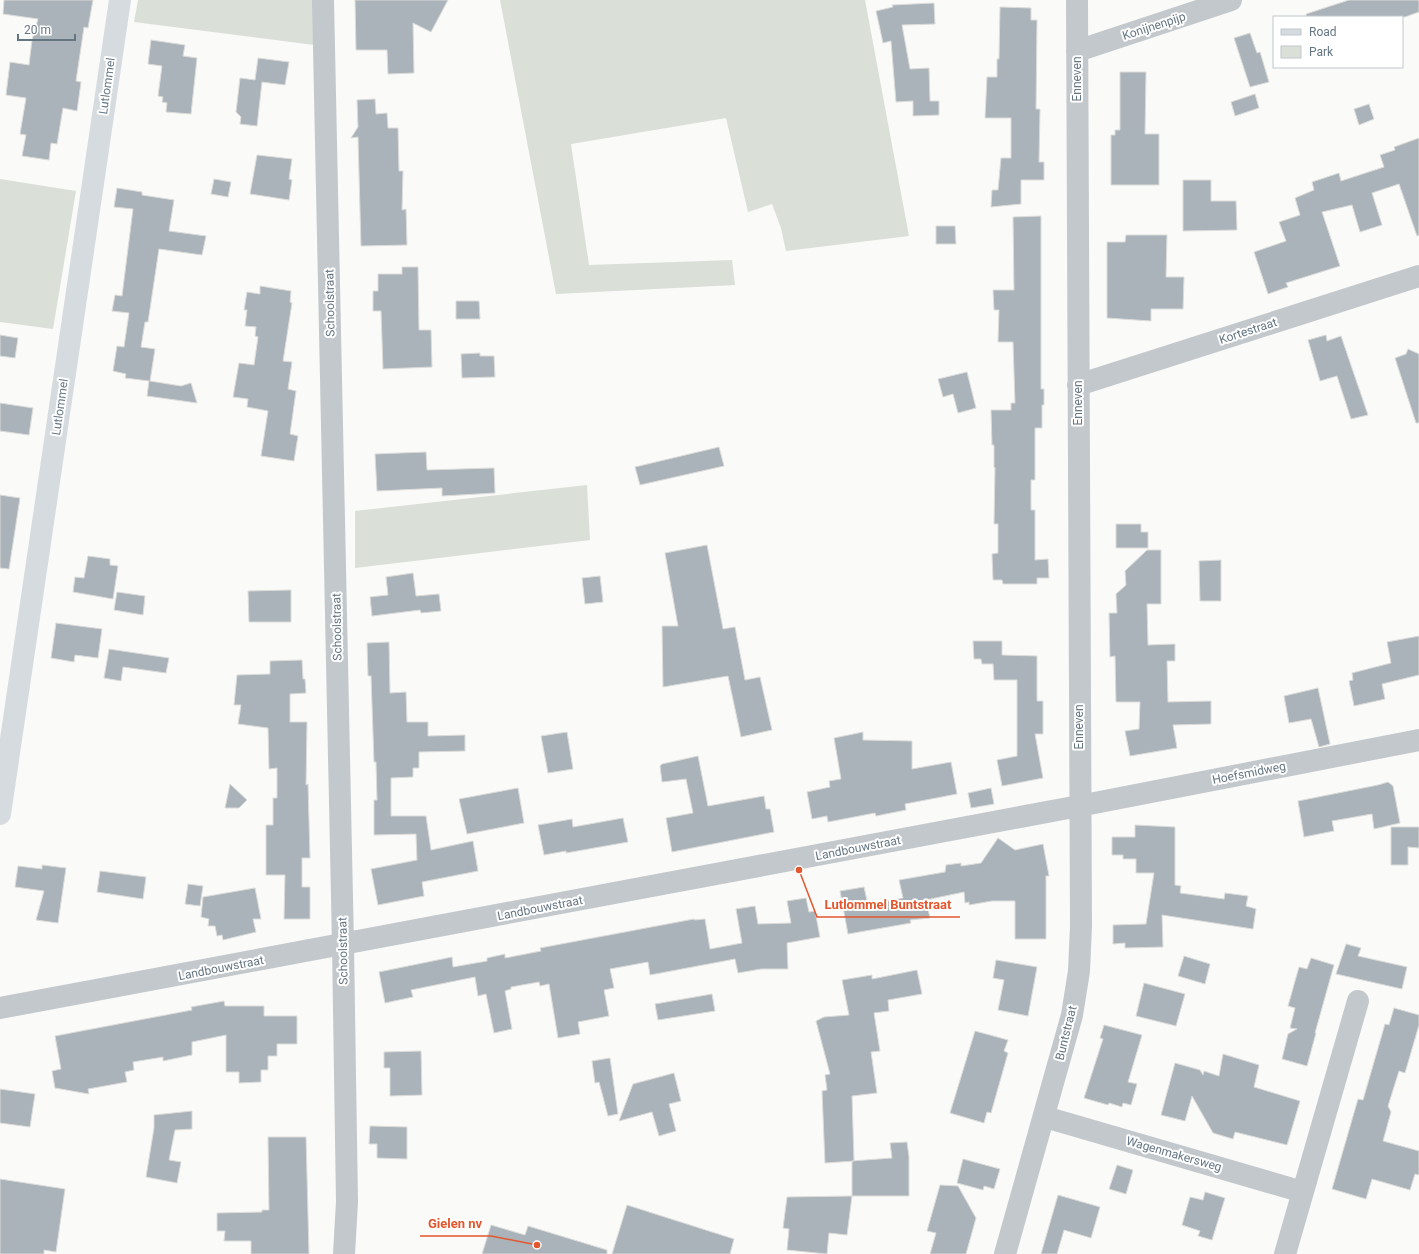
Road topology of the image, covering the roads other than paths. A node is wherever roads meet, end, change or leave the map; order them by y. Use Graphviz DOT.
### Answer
graph roads {
  1 [pos="120,0"];
  2 [pos="323,0"];
  3 [pos="1076,0"];
  4 [pos="1231,0"];
  5 [pos="1077,51"];
  6 [pos="1419,276"];
  7 [pos="1078,385"];
  8 [pos="1419,740"];
  9 [pos="1080,806"];
  10 [pos="0,814"];
  11 [pos="343,945"];
  12 [pos="1358,1001"];
  13 [pos="0,1008"];
  14 [pos="1045,1117"];
  15 [pos="1303,1192"];
  16 [pos="344,1254"];
  17 [pos="1005,1254"];
  18 [pos="1285,1254"];
  1 -- 10 [label="main road, Lutlommel"];
  2 -- 11 [label="street, Schoolstraat"];
  3 -- 5 [label="street, Enneven"];
  4 -- 5 [label="street, Konijnenpijp"];
  5 -- 7 [label="street, Enneven"];
  6 -- 7 [label="street, Kortestraat"];
  7 -- 9 [label="street, Enneven"];
  8 -- 9 [label="street, Hoefsmidweg"];
  9 -- 11 [label="street, Landbouwstraat"];
  9 -- 14 [label="street, Buntstraat"];
  11 -- 13 [label="street, Landbouwstraat"];
  11 -- 16 [label="street, Schoolstraat"];
  12 -- 15 [label="street"];
  14 -- 15 [label="street, Wagenmakersweg"];
  14 -- 17 [label="street, Buntstraat"];
  15 -- 18 [label="street"];
}
